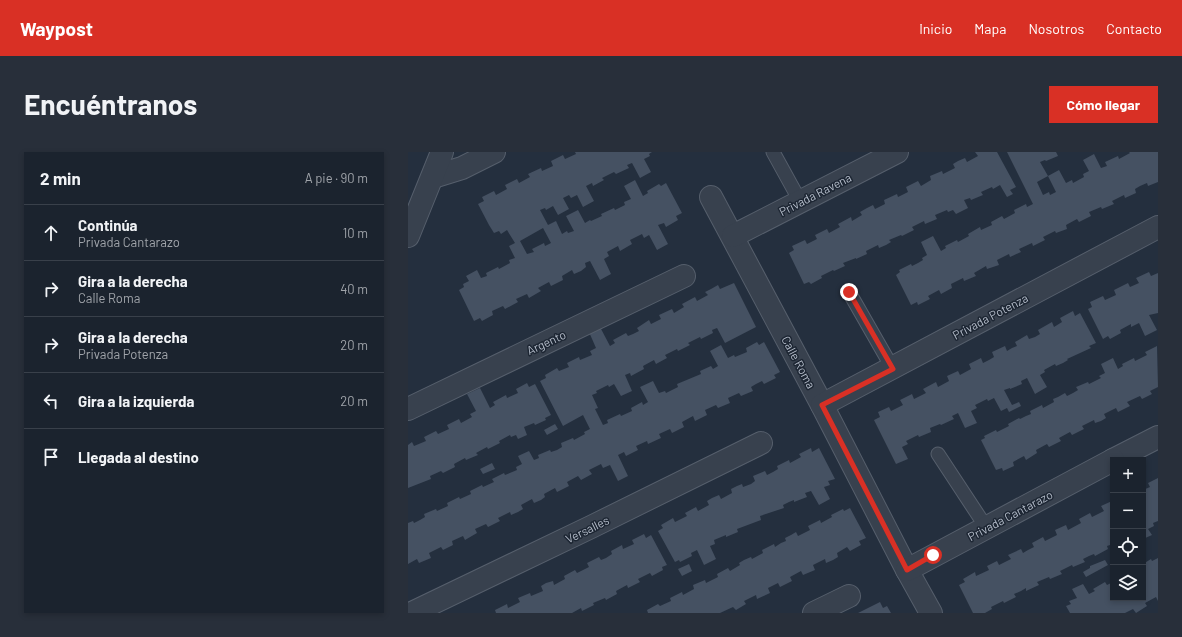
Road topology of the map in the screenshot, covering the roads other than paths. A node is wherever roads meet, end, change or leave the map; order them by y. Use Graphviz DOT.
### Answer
graph roads {
  1 [pos="442,152"];
  2 [pos="494,152"];
  3 [pos="774,152"];
  4 [pos="896,152"];
  5 [pos="433,177"];
  6 [pos="711,196"];
  7 [pos="800,201"];
  8 [pos="1158,227"];
  9 [pos="408,236"];
  10 [pos="733,236"];
  11 [pos="684,276"];
  12 [pos="849,292"];
  13 [pos="893,369"];
  14 [pos="822,405"];
  15 [pos="408,409"];
  16 [pos="1158,437"];
  17 [pos="761,442"];
  18 [pos="938,454"];
  19 [pos="1119,457"];
  20 [pos="1110,462"];
  21 [pos="986,527"];
  22 [pos="907,570"];
  23 [pos="849,596"];
  24 [pos="412,613"];
  25 [pos="814,613"];
  26 [pos="931,613"];
  1 -- 5 [label="street"];
  2 -- 5 [label="street"];
  3 -- 7 [label="lane"];
  4 -- 7 [label="street, Privada Ravena"];
  5 -- 9 [label="street"];
  6 -- 10 [label="street, Calle Roma"];
  7 -- 10 [label="street, Privada Ravena"];
  8 -- 13 [label="street, Privada Potenza"];
  10 -- 14 [label="street, Calle Roma"];
  11 -- 15 [label="street, Argento"];
  12 -- 13 [label="lane"];
  13 -- 14 [label="street, Privada Potenza"];
  14 -- 22 [label="street, Calle Roma"];
  16 -- 19 [label="street, Privada Cantarazo"];
  17 -- 24 [label="street, Versalles"];
  18 -- 21 [label="lane"];
  20 -- 21 [label="street, Privada Cantarazo"];
  21 -- 22 [label="street, Privada Cantarazo"];
  22 -- 26 [label="street, Calle Roma"];
  23 -- 25 [label="street"];
}
